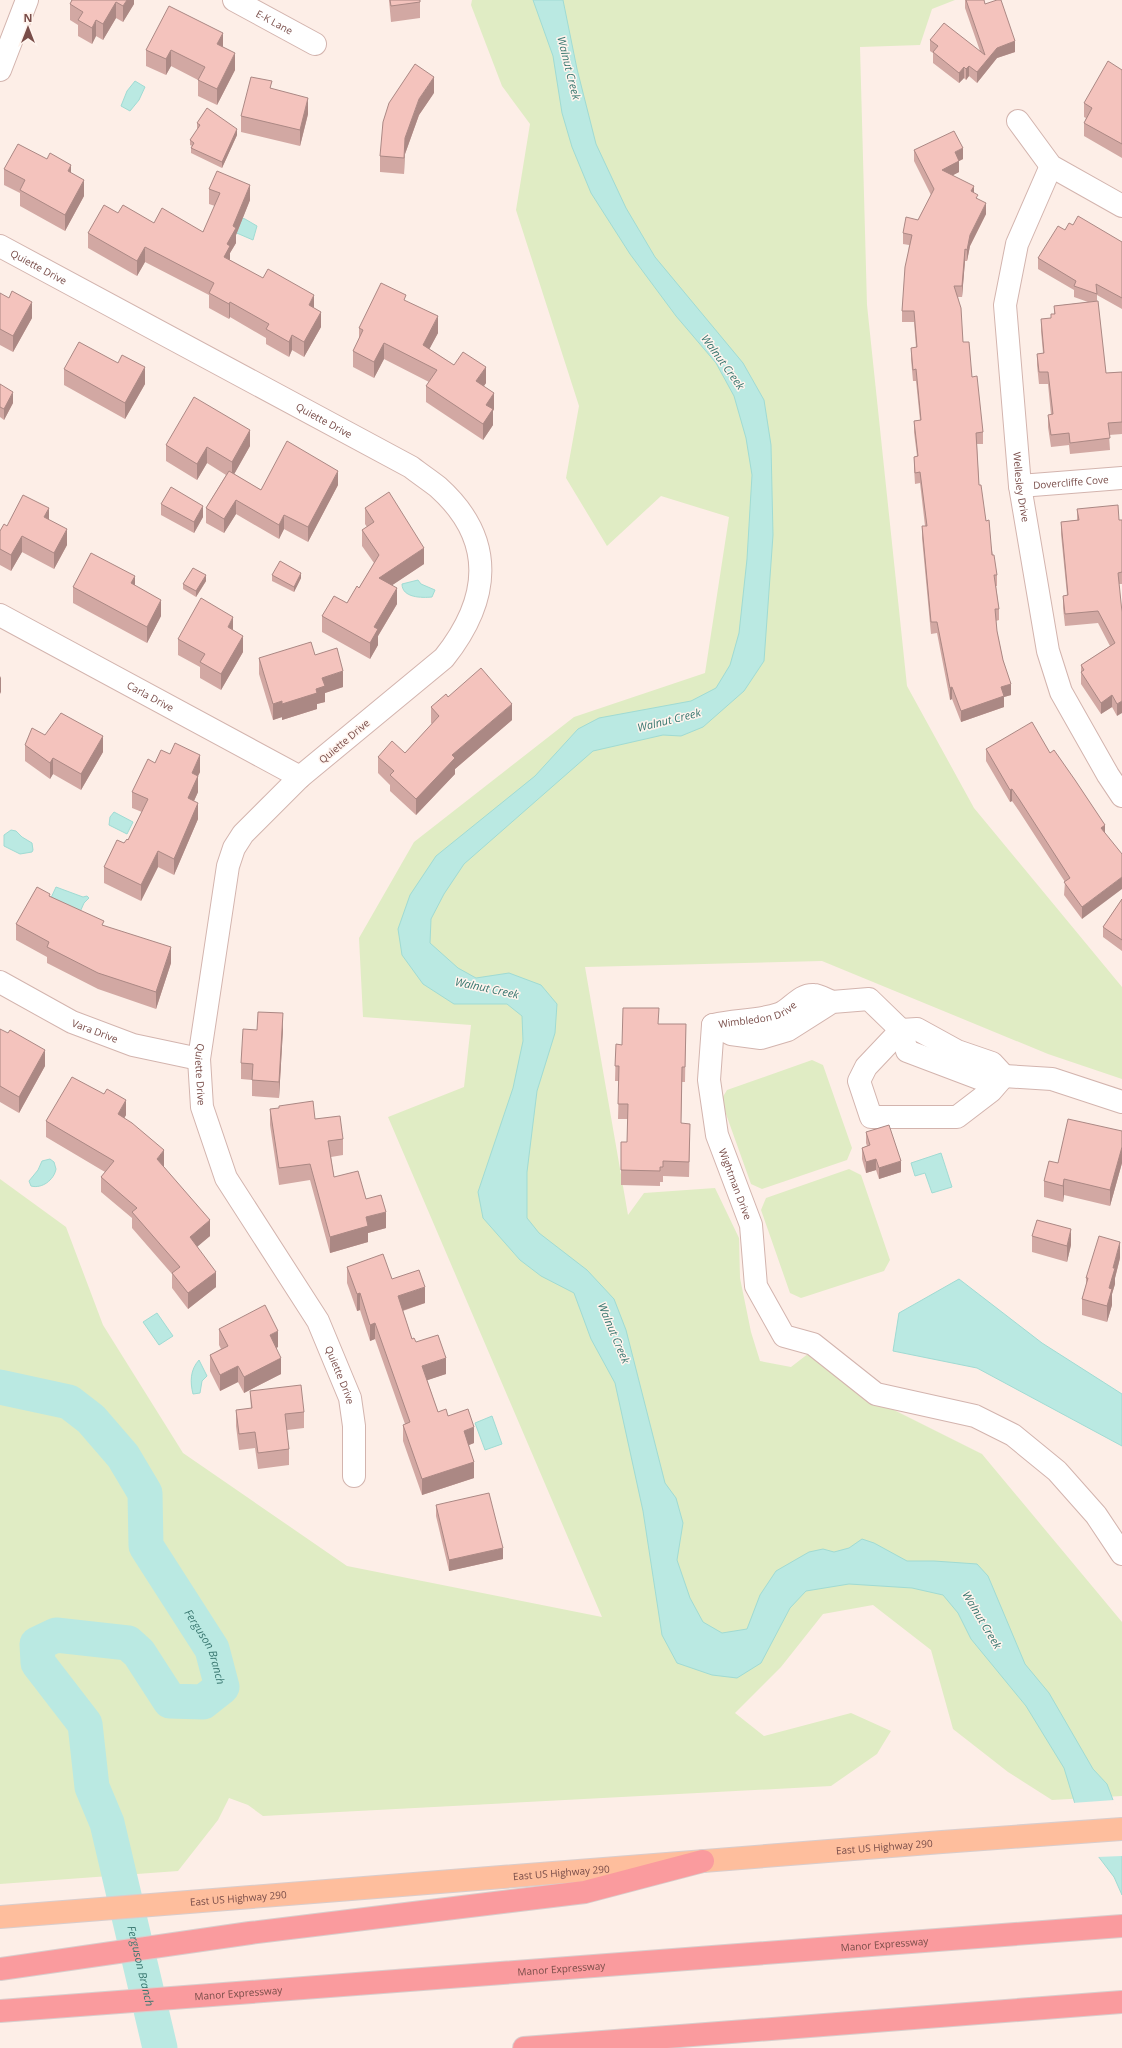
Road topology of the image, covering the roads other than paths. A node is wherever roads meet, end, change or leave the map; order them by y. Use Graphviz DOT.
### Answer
graph roads {
  1 [pos="27,0"];
  2 [pos="234,0"];
  3 [pos="315,44"];
  4 [pos="0,70"];
  5 [pos="1018,121"];
  6 [pos="1051,166"];
  7 [pos="1122,206"];
  8 [pos="0,246"];
  9 [pos="1122,478"];
  10 [pos="1020,486"];
  11 [pos="0,615"];
  12 [pos="1115,770"];
  13 [pos="300,777"];
  14 [pos="1122,796"];
  15 [pos="0,982"];
  16 [pos="713,1025"];
  17 [pos="901,1030"];
  18 [pos="199,1058"];
  19 [pos="1004,1076"];
  20 [pos="1122,1102"];
  21 [pos="354,1476"];
  22 [pos="1122,1554"];
  23 [pos="1122,1829"];
  24 [pos="703,1861"];
  25 [pos="0,1917"];
  26 [pos="1122,1926"];
  27 [pos="0,1969"];
  28 [pos="1122,2002"];
  29 [pos="0,2011"];
  30 [pos="524,2048"];
  1 -- 4 [label="street"];
  2 -- 3 [label="street, E-K Lane"];
  5 -- 6 [label="street"];
  6 -- 7 [label="street"];
  6 -- 10 [label="street, Wellesley Drive"];
  8 -- 13 [label="street, Quiette Drive"];
  9 -- 10 [label="street, Dovercliffe Cove"];
  10 -- 12 [label="street, Wellesley Drive"];
  11 -- 13 [label="street, Carla Drive"];
  12 -- 14 [label="street, Wellesley Drive"];
  13 -- 18 [label="street, Quiette Drive"];
  15 -- 18 [label="street, Vara Drive"];
  16 -- 17 [label="street, Wimbledon Drive"];
  16 -- 22 [label="street, Wightman Drive"];
  17 -- 19 [label="street"];
  17 -- 19 [label="street"];
  18 -- 21 [label="street, Quiette Drive"];
  19 -- 20 [label="street"];
  23 -- 24 [label="main road, East US Highway 290"];
  24 -- 25 [label="main road, East US Highway 290"];
  24 -- 27 [label="highway"];
  26 -- 29 [label="highway, Manor Expressway"];
  28 -- 30 [label="highway"];
}
